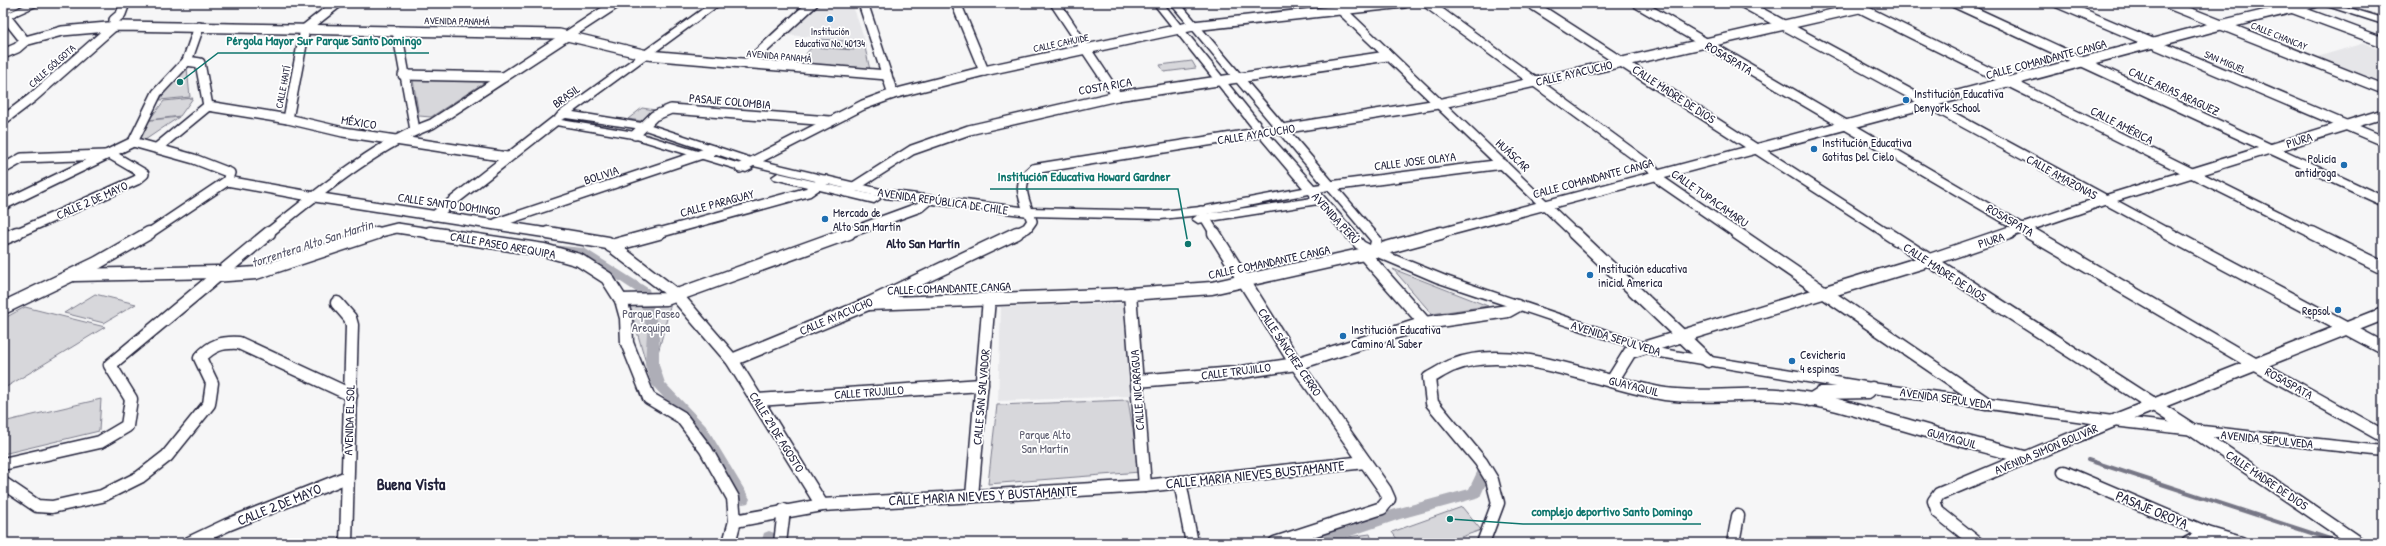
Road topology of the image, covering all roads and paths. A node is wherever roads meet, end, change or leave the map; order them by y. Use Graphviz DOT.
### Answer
graph roads {
  1 [pos="16,3"];
  2 [pos="38,3"];
  3 [pos="125,3"];
  4 [pos="338,3"];
  5 [pos="617,3"];
  6 [pos="717,3"];
  7 [pos="813,3"];
  8 [pos="863,3"];
  9 [pos="956,3"];
  10 [pos="1068,3"];
  11 [pos="1158,3"];
  12 [pos="1174,3"];
  13 [pos="1404,3"];
  14 [pos="1428,3"];
  15 [pos="1530,3"];
  16 [pos="1637,3"];
  17 [pos="1744,3"];
  18 [pos="1850,3"];
  19 [pos="1955,3"];
  20 [pos="2058,3"];
  21 [pos="2166,3"];
  22 [pos="2278,3"];
  23 [pos="2314,3"];
  24 [pos="2324,3"];
  25 [pos="1056,4"];
  26 [pos="1337,6"];
  27 [pos="1859,8"];
  28 [pos="2290,8"];
  29 [pos="4,15"];
  30 [pos="2383,21"];
  31 [pos="1784,25"];
  32 [pos="2221,25"];
  33 [pos="114,26"];
  34 [pos="1193,26"];
  35 [pos="199,27"];
  36 [pos="305,29"];
  37 [pos="1178,29"];
  38 [pos="397,31"];
  39 [pos="569,35"];
  40 [pos="25,41"];
  41 [pos="2383,42"];
  42 [pos="1704,43"];
  43 [pos="2154,44"];
  44 [pos="1085,49"];
  45 [pos="3,54"];
  46 [pos="647,55"];
  47 [pos="1387,56"];
  48 [pos="187,61"];
  49 [pos="1623,62"];
  50 [pos="2084,62"];
  51 [pos="747,64"];
  52 [pos="984,71"];
  53 [pos="404,75"];
  54 [pos="887,75"];
  55 [pos="504,78"];
  56 [pos="1237,78"];
  57 [pos="1219,80"];
  58 [pos="1533,82"];
  59 [pos="2008,83"];
  60 [pos="2383,89"];
  61 [pos="893,94"];
  62 [pos="1117,96"];
  63 [pos="1928,103"];
  64 [pos="1438,104"];
  65 [pos="208,106"];
  66 [pos="2383,114"];
  67 [pos="558,118"];
  68 [pos="288,119"];
  69 [pos="3,120"];
  70 [pos="831,121"];
  71 [pos="644,126"];
  72 [pos="1844,126"];
  73 [pos="2347,126"];
  74 [pos="415,130"];
  75 [pos="1281,130"];
  76 [pos="1262,133"];
  77 [pos="635,135"];
  78 [pos="396,140"];
  79 [pos="2383,141"];
  80 [pos="133,142"];
  81 [pos="157,148"];
  82 [pos="1757,148"];
  83 [pos="2270,149"];
  84 [pos="714,150"];
  85 [pos="110,154"];
  86 [pos="701,156"];
  87 [pos="507,157"];
  88 [pos="1503,164"];
  89 [pos="745,165"];
  90 [pos="3,169"];
  91 [pos="1656,175"];
  92 [pos="2193,175"];
  93 [pos="227,181"];
  94 [pos="821,183"];
  95 [pos="855,186"];
  96 [pos="1330,186"];
  97 [pos="1312,190"];
  98 [pos="844,194"];
  99 [pos="315,197"];
  100 [pos="1321,200"];
  101 [pos="2105,200"];
  102 [pos="2383,201"];
  103 [pos="923,204"];
  104 [pos="1546,204"];
  105 [pos="3,205"];
  106 [pos="1204,215"];
  107 [pos="434,216"];
  108 [pos="1356,216"];
  109 [pos="1031,217"];
  110 [pos="1339,220"];
  111 [pos="495,224"];
  112 [pos="2025,228"];
  113 [pos="3,239"];
  114 [pos="611,246"];
  115 [pos="1370,253"];
  116 [pos="1927,261"];
  117 [pos="2383,268"];
  118 [pos="215,274"];
  119 [pos="70,275"];
  120 [pos="1243,282"];
  121 [pos="1824,292"];
  122 [pos="1130,294"];
  123 [pos="676,296"];
  124 [pos="989,299"];
  125 [pos="621,300"];
  126 [pos="337,303"];
  127 [pos="868,304"];
  128 [pos="1517,306"];
  129 [pos="3,308"];
  130 [pos="2383,314"];
  131 [pos="1425,323"];
  132 [pos="2347,328"];
  133 [pos="1681,334"];
  134 [pos="1642,348"];
  135 [pos="2383,348"];
  136 [pos="732,360"];
  137 [pos="1708,361"];
  138 [pos="1296,364"];
  139 [pos="2256,365"];
  140 [pos="1137,381"];
  141 [pos="1612,381"];
  142 [pos="982,384"];
  143 [pos="1872,388"];
  144 [pos="351,395"];
  145 [pos="757,400"];
  146 [pos="1810,400"];
  147 [pos="1986,403"];
  148 [pos="2153,405"];
  149 [pos="2113,421"];
  150 [pos="2194,431"];
  151 [pos="2383,436"];
  152 [pos="2383,451"];
  153 [pos="2028,458"];
  154 [pos="1365,462"];
  155 [pos="3,464"];
  156 [pos="2064,472"];
  157 [pos="347,477"];
  158 [pos="1180,482"];
  159 [pos="3,483"];
  160 [pos="1145,486"];
  161 [pos="972,496"];
  162 [pos="822,505"];
  163 [pos="784,510"];
  164 [pos="1738,516"];
  165 [pos="735,521"];
  166 [pos="2207,533"];
  167 [pos="2358,542"];
  168 [pos="189,543"];
  169 [pos="346,543"];
  170 [pos="729,543"];
  171 [pos="780,543"];
  172 [pos="1192,543"];
  173 [pos="1275,543"];
  174 [pos="1483,543"];
  175 [pos="1733,543"];
  176 [pos="1977,543"];
  177 [pos="2188,543"];
  178 [pos="2240,543"];
  1 -- 29 [label="street"];
  2 -- 29 [label="street"];
  3 -- 33 [label="street"];
  4 -- 36 [label="street"];
  5 -- 39 [label="street"];
  6 -- 46 [label="street, BRASIL"];
  7 -- 51 [label="street"];
  8 -- 54 [label="street"];
  9 -- 52 [label="street"];
  10 -- 25 [label="street"];
  11 -- 37 [label="street, AVENIDA PERÚ"];
  12 -- 34 [label="street, AVENIDA PERÚ"];
  13 -- 26 [label="street, CALLE CAHUIDE"];
  14 -- 58 [label="street, CALLE TUPACAMARU"];
  15 -- 49 [label="street, CALLE MADRE DE DIOS"];
  16 -- 42 [label="street, ROSASPATA"];
  17 -- 31 [label="street, CALLE AMAZONAS"];
  18 -- 27 [label="street, CALLE AMÉRICA"];
  19 -- 50 [label="street, CALLE ARIAS ARAGUEZ"];
  20 -- 43 [label="street, SAN MIGUEL"];
  21 -- 32 [label="street, CALLE CHANCAY"];
  22 -- 28 [label="street"];
  23 -- 28 [label="street, CALLE COMANDANTE CANGA"];
  24 -- 30 [label="street"];
  25 -- 44 [label="street"];
  26 -- 34 [label="street, CALLE CAHUIDE"];
  26 -- 47 [label="street, HUÁSCAR"];
  27 -- 31 [label="street, CALLE AYACUCHO"];
  27 -- 59 [label="street, CALLE AMÉRICA"];
  28 -- 32 [label="street, CALLE COMANDANTE CANGA"];
  28 -- 41 [label="street"];
  29 -- 40 [label="street"];
  31 -- 42 [label="street, CALLE AYACUCHO"];
  31 -- 63 [label="street, CALLE AMAZONAS"];
  32 -- 43 [label="street, CALLE COMANDANTE CANGA"];
  32 -- 60 [label="street, CALLE CHANCAY"];
  33 -- 35 [label="street, AVENIDA PANAMÁ"];
  33 -- 40 [label="street, AVENIDA PANAMÁ"];
  33 -- 69 [label="street, CALLE GÓLGOTA"];
  34 -- 37 [label="street, CALLE CAHUIDE"];
  34 -- 56 [label="street, AVENIDA PERÚ"];
  35 -- 36 [label="street, AVENIDA PANAMÁ"];
  35 -- 48 [label="street"];
  36 -- 38 [label="street, AVENIDA PANAMÁ"];
  36 -- 68 [label="street, CALLE HAITÍ"];
  37 -- 44 [label="street, CALLE CAHUIDE"];
  37 -- 57 [label="street, AVENIDA PERÚ"];
  38 -- 39 [label="street, AVENIDA PANAMÁ"];
  38 -- 53 [label="street"];
  39 -- 46 [label="street, AVENIDA PANAMÁ"];
  39 -- 55 [label="street"];
  40 -- 45 [label="street, AVENIDA PANAMÁ"];
  42 -- 49 [label="street, CALLE AYACUCHO"];
  42 -- 72 [label="street, ROSASPATA"];
  43 -- 50 [label="street, CALLE COMANDANTE CANGA"];
  43 -- 73 [label="street, SAN MIGUEL"];
  44 -- 52 [label="street, CALLE CAHUIDE"];
  44 -- 62 [label="street"];
  46 -- 51 [label="street, AVENIDA PANAMÁ"];
  46 -- 67 [label="street, BRASIL"];
  47 -- 56 [label="street, COSTA RICA"];
  47 -- 64 [label="street, HUÁSCAR"];
  48 -- 65 [label="street"];
  48 -- 80 [label="street"];
  49 -- 58 [label="street, CALLE AYACUCHO"];
  49 -- 82 [label="street, CALLE MADRE DE DIOS"];
  50 -- 59 [label="street, CALLE COMANDANTE CANGA"];
  50 -- 83 [label="street, CALLE ARIAS ARAGUEZ"];
  51 -- 54 [label="street, AVENIDA PANAMÁ"];
  52 -- 61 [label="street, CALLE CAHUIDE"];
  53 -- 55 [label="street"];
  53 -- 74 [label="street"];
  54 -- 61 [label="street"];
  55 -- 74 [label="street"];
  56 -- 57 [label="street, COSTA RICA"];
  56 -- 75 [label="street, AVENIDA PERÚ"];
  57 -- 62 [label="street, COSTA RICA"];
  57 -- 76 [label="street, AVENIDA PERÚ"];
  58 -- 64 [label="street, CALLE AYACUCHO"];
  58 -- 91 [label="street, CALLE TUPACAMARU"];
  59 -- 63 [label="street, CALLE COMANDANTE CANGA"];
  59 -- 92 [label="street, CALLE AMÉRICA"];
  61 -- 70 [label="street, CALLE CAHUIDE"];
  62 -- 95 [label="street, COSTA RICA"];
  63 -- 72 [label="street, CALLE COMANDANTE CANGA"];
  63 -- 101 [label="street, CALLE AMAZONAS"];
  64 -- 75 [label="street, CALLE AYACUCHO"];
  64 -- 88 [label="street, HUÁSCAR"];
  65 -- 68 [label="street, MÉXICO"];
  65 -- 81 [label="street"];
  66 -- 73 [label="street, PIURA"];
  67 -- 71 [label="street, AVENIDA REPÚBLICA DE CHILE"];
  67 -- 77 [label="street, AVENIDA REPÚBLICA DE CHILE"];
  67 -- 87 [label="street, BRASIL"];
  68 -- 78 [label="street, MÉXICO"];
  70 -- 71 [label="street, PASAJE COLOMBIA"];
  70 -- 89 [label="street, CALLE CAHUIDE"];
  71 -- 77 [label="street, PASAJE COLOMBIA"];
  71 -- 84 [label="street, AVENIDA REPÚBLICA DE CHILE"];
  72 -- 82 [label="street, CALLE COMANDANTE CANGA"];
  72 -- 112 [label="street, ROSASPATA"];
  73 -- 79 [label="street, SAN MIGUEL"];
  73 -- 83 [label="street, PIURA"];
  74 -- 78 [label="street"];
  75 -- 76 [label="street, CALLE AYACUCHO"];
  75 -- 96 [label="street, AVENIDA PERÚ"];
  76 -- 97 [label="street, AVENIDA PERÚ"];
  76 -- 109 [label="street, CALLE AYACUCHO"];
  77 -- 86 [label="street, AVENIDA REPÚBLICA DE CHILE"];
  78 -- 87 [label="street, MÉXICO"];
  78 -- 99 [label="street"];
  80 -- 81 [label="street"];
  80 -- 85 [label="street"];
  81 -- 93 [label="street"];
  82 -- 91 [label="street, CALLE COMANDANTE CANGA"];
  82 -- 116 [label="street, CALLE MADRE DE DIOS"];
  83 -- 92 [label="street, PIURA"];
  83 -- 102 [label="street, CALLE ARIAS ARAGUEZ"];
  84 -- 86 [label="street, BOLIVIA"];
  84 -- 89 [label="street, AVENIDA REPÚBLICA DE CHILE"];
  85 -- 90 [label="street"];
  85 -- 105 [label="street"];
  85 -- 113 [label="street, CALLE 2 DE MAYO"];
  86 -- 89 [label="street, AVENIDA REPÚBLICA DE CHILE"];
  86 -- 111 [label="street, BOLIVIA"];
  87 -- 107 [label="street, BRASIL"];
  88 -- 96 [label="street, CALLE JOSE OLAYA"];
  88 -- 104 [label="street, HUÁSCAR"];
  89 -- 94 [label="street, AVENIDA REPÚBLICA DE CHILE"];
  91 -- 104 [label="street, CALLE COMANDANTE CANGA"];
  91 -- 121 [label="street, CALLE TUPACAMARU"];
  92 -- 101 [label="street, PIURA"];
  92 -- 117 [label="street, CALLE AMÉRICA"];
  93 -- 99 [label="street, CALLE SANTO DOMINGO"];
  93 -- 119 [label="street"];
  94 -- 95 [label="street, AVENIDA REPÚBLICA DE CHILE"];
  94 -- 98 [label="street, AVENIDA REPÚBLICA DE CHILE"];
  94 -- 114 [label="street, CALLE PARAGUAY"];
  95 -- 98 [label="street, COSTA RICA"];
  95 -- 103 [label="street, AVENIDA REPÚBLICA DE CHILE"];
  96 -- 97 [label="street, AVENIDA REPÚBLICA DE CHILE"];
  96 -- 108 [label="street, AVENIDA PERÚ"];
  97 -- 100 [label="street, AVENIDA PERÚ"];
  97 -- 106 [label="street, AVENIDA REPÚBLICA DE CHILE"];
  98 -- 103 [label="street, AVENIDA REPÚBLICA DE CHILE"];
  99 -- 107 [label="street, CALLE SANTO DOMINGO"];
  99 -- 118 [label="street"];
  100 -- 106 [label="street, AVENIDA REPÚBLICA DE CHILE"];
  100 -- 110 [label="street, AVENIDA PERÚ"];
  101 -- 112 [label="street, PIURA"];
  101 -- 132 [label="street, CALLE AMAZONAS"];
  103 -- 109 [label="street, AVENIDA REPÚBLICA DE CHILE"];
  103 -- 123 [label="street"];
  104 -- 115 [label="street, CALLE COMANDANTE CANGA"];
  104 -- 133 [label="street, HUÁSCAR"];
  106 -- 109 [label="street, AVENIDA REPÚBLICA DE CHILE"];
  106 -- 120 [label="street, CALLE SÁNCHEZ CERRO"];
  107 -- 111 [label="street, CALLE SANTO DOMINGO"];
  108 -- 110 [label="street"];
  108 -- 115 [label="street, AVENIDA PERÚ"];
  109 -- 127 [label="street, CALLE AYACUCHO"];
  110 -- 115 [label="street, AVENIDA PERÚ"];
  111 -- 114 [label="street, CALLE SANTO DOMINGO"];
  112 -- 116 [label="street, PIURA"];
  112 -- 139 [label="street, ROSASPATA"];
  114 -- 123 [label="street, CALLE SANTO DOMINGO"];
  115 -- 120 [label="street, CALLE COMANDANTE CANGA"];
  115 -- 128 [label="street, AVENIDA SEPULVEDA"];
  115 -- 131 [label="street, AVENIDA PERÚ"];
  116 -- 121 [label="street, PIURA"];
  116 -- 148 [label="street, CALLE MADRE DE DIOS"];
  118 -- 119 [label="street, CALLE PASEO AREQUIPA"];
  118 -- 125 [label="street, CALLE PASEO AREQUIPA"];
  118 -- 155 [label="street"];
  119 -- 129 [label="street"];
  120 -- 122 [label="street, CALLE COMANDANTE CANGA"];
  120 -- 138 [label="street, CALLE SÁNCHEZ CERRO"];
  121 -- 133 [label="street, PIURA"];
  121 -- 147 [label="street, CALLE TUPACAMARU"];
  122 -- 124 [label="street, CALLE COMANDANTE CANGA"];
  122 -- 140 [label="street, CALLE NICARAGUA"];
  123 -- 125 [label="street"];
  123 -- 136 [label="street, CALLE SANTO DOMINGO"];
  124 -- 127 [label="street, CALLE COMANDANTE CANGA"];
  124 -- 142 [label="street, CALLE SAN SALVADOR"];
  125 -- 165 [label="street, CALLE PASEO AREQUIPA"];
  126 -- 144 [label="street, AVENIDA EL SOL"];
  127 -- 136 [label="street, CALLE AYACUCHO"];
  128 -- 131 [label="street"];
  128 -- 134 [label="street, AVENIDA SEPULVEDA"];
  130 -- 132 [label="street, AVENIDA SIMON BOLIVAR"];
  131 -- 138 [label="street, CALLE TRUJILLO"];
  132 -- 135 [label="street, CALLE AMAZONAS"];
  132 -- 139 [label="street, AVENIDA SIMON BOLIVAR"];
  133 -- 134 [label="street, PIURA"];
  133 -- 137 [label="street, HUÁSCAR"];
  134 -- 137 [label="street, AVENIDA SEPULVEDA"];
  134 -- 141 [label="street, PIURA"];
  136 -- 145 [label="street, CALLE 29 DE AGOSTO"];
  137 -- 143 [label="street, AVENIDA SEPULVEDA"];
  138 -- 140 [label="street, CALLE TRUJILLO"];
  138 -- 154 [label="street, CALLE SÁNCHEZ CERRO"];
  139 -- 148 [label="street, AVENIDA SIMON BOLIVAR"];
  139 -- 151 [label="street, ROSASPATA"];
  140 -- 160 [label="street, CALLE NICARAGUA"];
  141 -- 146 [label="street, GUAYAQUIL"];
  141 -- 174 [label="street, GUAYAQUIL"];
  142 -- 145 [label="street, CALLE TRUJILLO"];
  142 -- 161 [label="street, CALLE SAN SALVADOR"];
  143 -- 146 [label="street"];
  143 -- 147 [label="street, AVENIDA SEPULVEDA"];
  144 -- 157 [label="street, AVENIDA EL SOL"];
  144 -- 159 [label="street"];
  145 -- 162 [label="street, CALLE 29 DE AGOSTO"];
  146 -- 153 [label="street, GUAYAQUIL"];
  147 -- 149 [label="street, AVENIDA SEPULVEDA"];
  148 -- 149 [label="street, AVENIDA SIMON BOLIVAR"];
  148 -- 150 [label="street, CALLE MADRE DE DIOS"];
  149 -- 150 [label="street, AVENIDA SEPULVEDA"];
  149 -- 153 [label="street, AVENIDA SIMON BOLIVAR"];
  150 -- 152 [label="street, AVENIDA SEPULVEDA"];
  150 -- 167 [label="street, CALLE MADRE DE DIOS"];
  153 -- 176 [label="street, AVENIDA SIMON BOLIVAR"];
  154 -- 158 [label="street, CALLE MARIA NIEVES BUSTAMANTE"];
  154 -- 173 [label="street, CALLE SÁNCHEZ CERRO"];
  156 -- 166 [label="street, PASAJE OROYA"];
  157 -- 168 [label="street, CALLE 2 DE MAYO"];
  157 -- 169 [label="street, AVENIDA EL SOL"];
  158 -- 160 [label="street, CALLE MARIA NIEVES BUSTAMANTE"];
  158 -- 172 [label="street"];
  160 -- 161 [label="street, CALLE MARIA NIEVES Y BUSTAMANTE"];
  161 -- 162 [label="street, CALLE MARIA NIEVES Y BUSTAMANTE"];
  162 -- 163 [label="street"];
  163 -- 165 [label="street"];
  163 -- 171 [label="street"];
  164 -- 175 [label="street"];
  165 -- 170 [label="street"];
  166 -- 177 [label="street"];
  166 -- 178 [label="street, PASAJE OROYA"];
}
